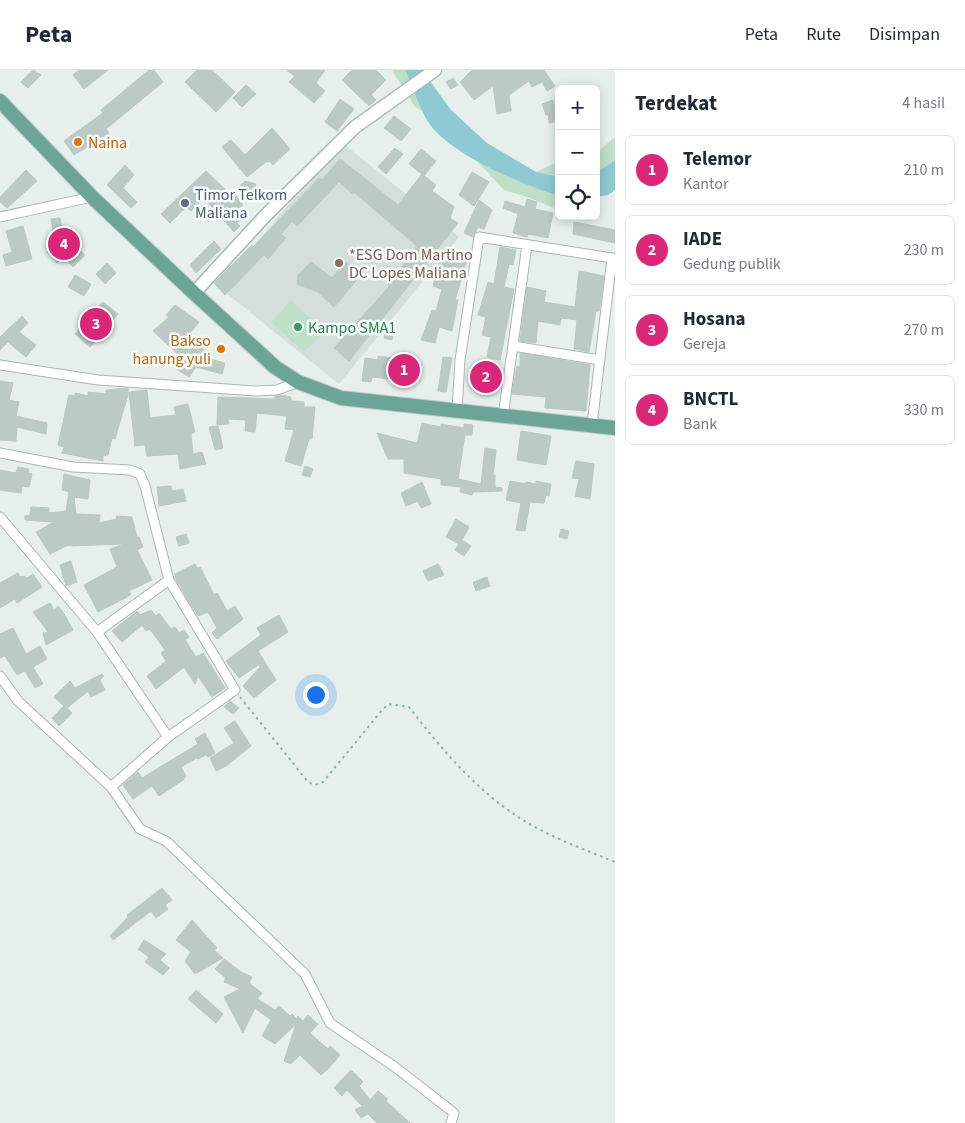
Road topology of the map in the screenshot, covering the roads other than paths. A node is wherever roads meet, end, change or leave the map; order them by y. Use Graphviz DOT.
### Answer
graph roads {
  1 [pos="435,70"];
  2 [pos="0,101"];
  3 [pos="92,197"];
  4 [pos="0,217"];
  5 [pos="527,245"];
  6 [pos="194,293"];
  7 [pos="513,346"];
  8 [pos="600,360"];
  9 [pos="0,365"];
  10 [pos="298,382"];
  11 [pos="457,410"];
  12 [pos="504,416"];
  13 [pos="592,425"];
  14 [pos="615,428"];
  15 [pos="0,453"];
  16 [pos="0,517"];
  17 [pos="169,580"];
  18 [pos="97,632"];
  19 [pos="0,676"];
  20 [pos="168,738"];
  21 [pos="111,787"];
  22 [pos="451,1123"];
  1 -- 6 [label="street"];
  2 -- 3 [label="main road"];
  3 -- 4 [label="street"];
  3 -- 6 [label="main road"];
  5 -- 7 [label="street"];
  5 -- 8 [label="street"];
  5 -- 11 [label="street"];
  6 -- 10 [label="main road"];
  7 -- 8 [label="street"];
  7 -- 12 [label="street"];
  8 -- 13 [label="street"];
  9 -- 10 [label="street"];
  10 -- 11 [label="main road"];
  11 -- 12 [label="main road"];
  12 -- 13 [label="main road"];
  13 -- 14 [label="main road"];
  15 -- 17 [label="street"];
  16 -- 18 [label="street"];
  17 -- 18 [label="street"];
  17 -- 20 [label="street"];
  18 -- 20 [label="street"];
  19 -- 21 [label="street"];
  20 -- 21 [label="street"];
  21 -- 22 [label="street"];
}
